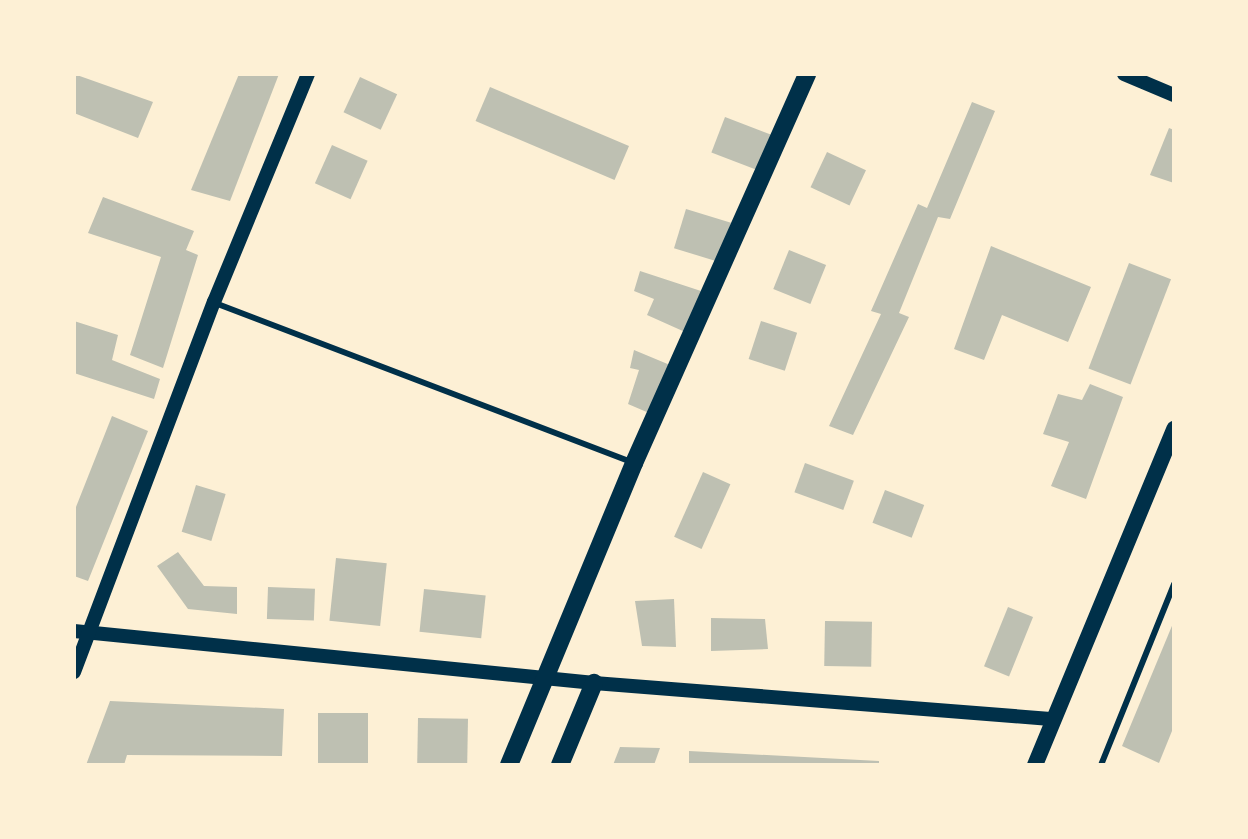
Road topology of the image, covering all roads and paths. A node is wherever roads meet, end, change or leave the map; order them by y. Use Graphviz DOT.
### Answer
graph roads {
  1 [pos="308,74"];
  2 [pos="807,74"];
  3 [pos="1124,74"];
  4 [pos="1174,95"];
  5 [pos="214,302"];
  6 [pos="1174,429"];
  7 [pos="634,463"];
  8 [pos="1174,584"];
  9 [pos="81,634"];
  10 [pos="74,672"];
  11 [pos="546,676"];
  12 [pos="594,683"];
  13 [pos="1054,719"];
  14 [pos="509,765"];
  15 [pos="560,765"];
  16 [pos="1035,765"];
  17 [pos="1101,765"];
  1 -- 5 [label="street"];
  2 -- 7 [label="main road"];
  3 -- 4 [label="street"];
  5 -- 7 [label="lane"];
  5 -- 9 [label="street"];
  6 -- 13 [label="main road"];
  7 -- 11 [label="main road"];
  8 -- 17 [label="lane"];
  9 -- 10 [label="street"];
  9 -- 11 [label="street"];
  11 -- 12 [label="street"];
  11 -- 14 [label="main road"];
  12 -- 13 [label="street"];
  12 -- 15 [label="main road"];
  13 -- 16 [label="main road"];
}
